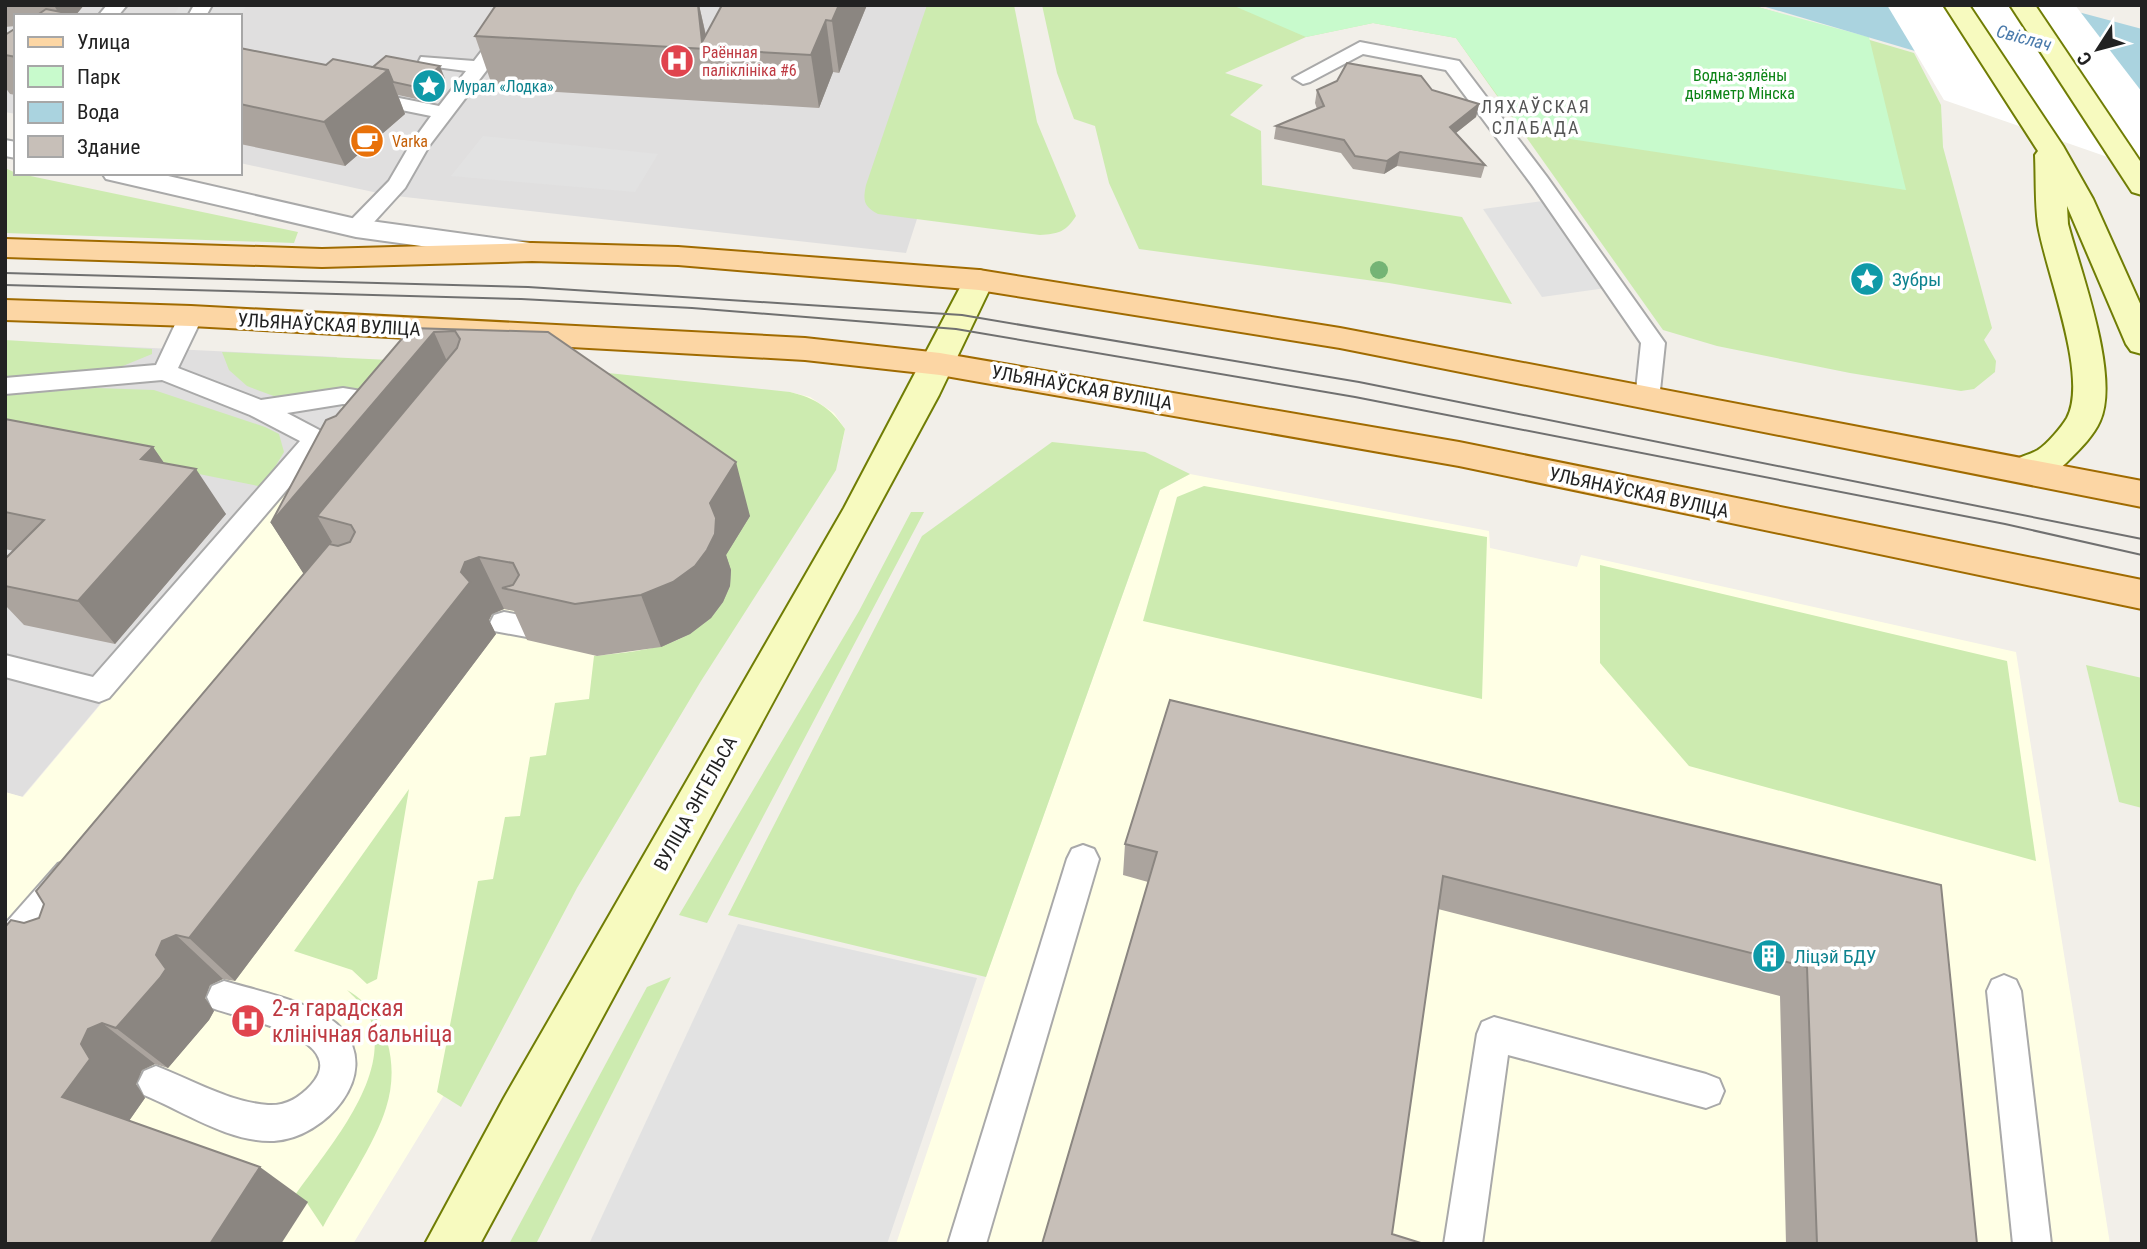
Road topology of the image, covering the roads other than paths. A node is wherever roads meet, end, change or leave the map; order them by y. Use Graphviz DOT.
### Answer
graph roads {
  1 [pos="551,5"];
  2 [pos="1956,5"];
  3 [pos="2022,5"];
  4 [pos="428,61"];
  5 [pos="479,67"];
  6 [pos="1303,78"];
  7 [pos="342,93"];
  8 [pos="444,113"];
  9 [pos="2044,139"];
  10 [pos="125,175"];
  11 [pos="2136,176"];
  12 [pos="356,228"];
  13 [pos="5,248"];
  14 [pos="532,252"];
  15 [pos="979,280"];
  16 [pos="5,310"];
  17 [pos="191,316"];
  18 [pos="2142,344"];
  19 [pos="940,363"];
  20 [pos="164,372"];
  21 [pos="5,386"];
  22 [pos="1647,400"];
  23 [pos="259,409"];
  24 [pos="387,424"];
  25 [pos="2025,469"];
  26 [pos="2142,494"];
  27 [pos="2142,595"];
  28 [pos="5,666"];
  29 [pos="91,848"];
  30 [pos="1083,859"];
  31 [pos="12,941"];
  32 [pos="55,943"];
  33 [pos="2004,990"];
  34 [pos="224,997"];
  35 [pos="156,1083"];
  36 [pos="1706,1090"];
  37 [pos="451,1244"];
  38 [pos="967,1244"];
  39 [pos="1463,1244"];
  40 [pos="2032,1244"];
  1 -- 5 [label="lane"];
  2 -- 9 [label="main road"];
  3 -- 11 [label="main road"];
  4 -- 5 [label="lane"];
  5 -- 8 [label="lane"];
  6 -- 22 [label="lane"];
  7 -- 8 [label="lane"];
  8 -- 12 [label="lane"];
  9 -- 18 [label="main road"];
  9 -- 25 [label="main road"];
  10 -- 12 [label="street"];
  12 -- 14 [label="street"];
  13 -- 14 [label="main road"];
  14 -- 15 [label="main road"];
  15 -- 19 [label="main road, ВУЛІЦА ЭНГЕЛЬСА"];
  15 -- 22 [label="main road"];
  16 -- 17 [label="main road, УЛЬЯНАЎСКАЯ ВУЛІЦА"];
  17 -- 19 [label="main road, УЛЬЯНАЎСКАЯ ВУЛІЦА"];
  17 -- 20 [label="lane"];
  19 -- 27 [label="main road, УЛЬЯНАЎСКАЯ ВУЛІЦА"];
  19 -- 37 [label="main road, ВУЛІЦА ЭНГЕЛЬСА"];
  20 -- 21 [label="lane"];
  20 -- 23 [label="lane"];
  22 -- 25 [label="main road"];
  23 -- 24 [label="lane"];
  23 -- 28 [label="lane"];
  25 -- 26 [label="main road"];
  29 -- 31 [label="lane"];
  30 -- 38 [label="lane"];
  31 -- 32 [label="lane"];
  33 -- 40 [label="lane"];
  34 -- 35 [label="lane"];
  36 -- 39 [label="lane"];
}
